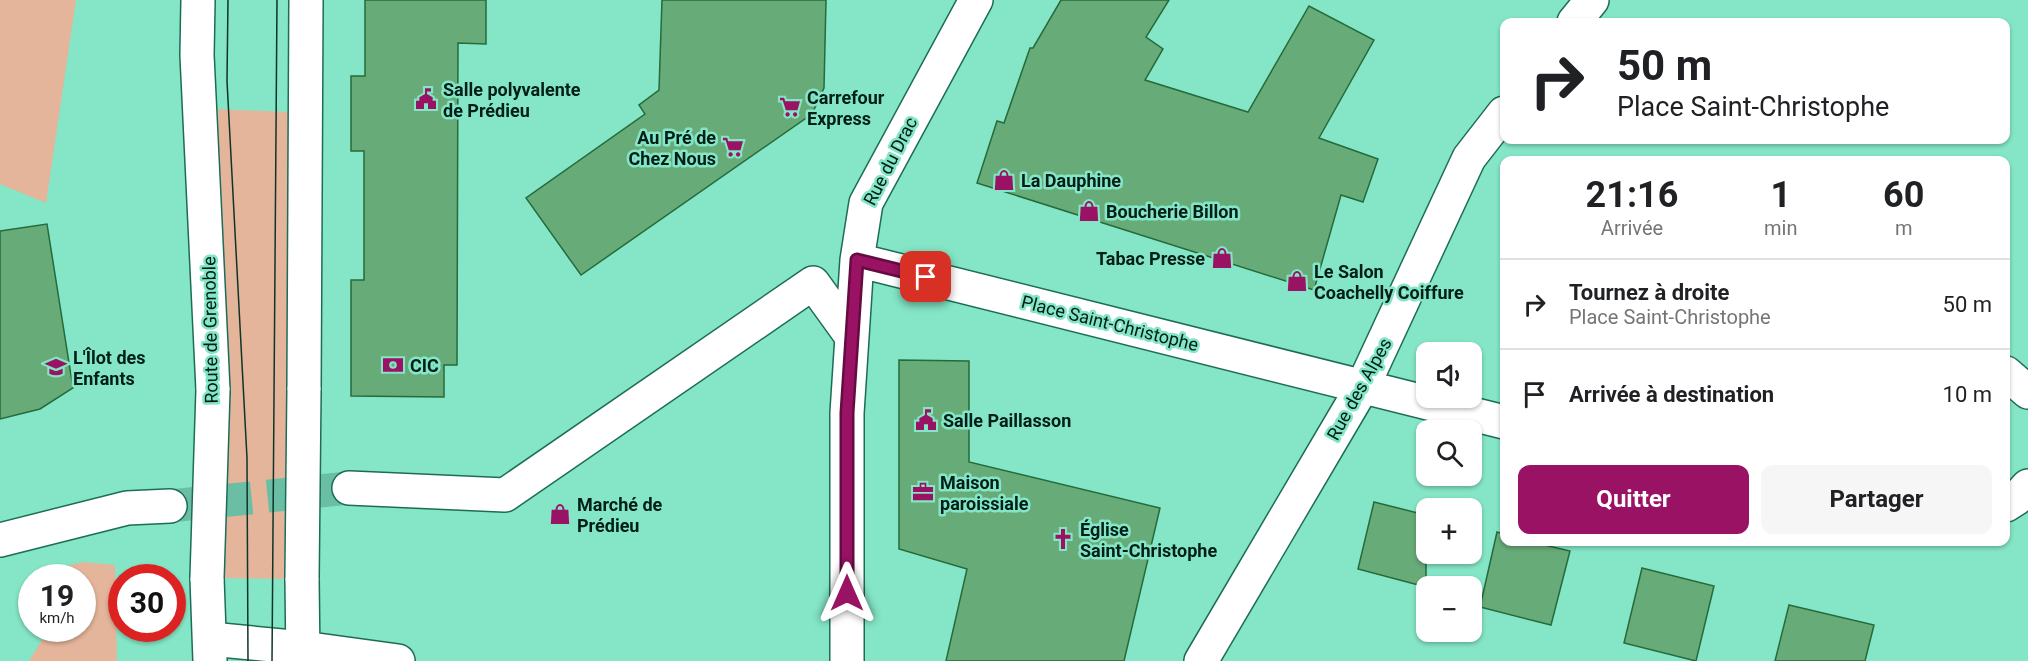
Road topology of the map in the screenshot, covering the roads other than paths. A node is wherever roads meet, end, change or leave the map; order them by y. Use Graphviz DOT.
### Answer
graph roads {
  1 [pos="198,0"];
  2 [pos="306,0"];
  3 [pos="976,0"];
  4 [pos="1592,0"];
  5 [pos="1577,18"];
  6 [pos="1500,118"];
  7 [pos="857,260"];
  8 [pos="852,337"];
  9 [pos="2010,376"];
  10 [pos="1363,386"];
  11 [pos="2028,392"];
  12 [pos="1500,421"];
  13 [pos="2028,486"];
  14 [pos="349,489"];
  15 [pos="2010,502"];
  16 [pos="170,506"];
  17 [pos="0,540"];
  18 [pos="210,650"];
  19 [pos="303,655"];
  20 [pos="398,661"];
  21 [pos="847,661"];
  22 [pos="1201,661"];
  1 -- 18 [label="street, Route de Grenoble, bridge"];
  2 -- 19 [label="street, bridge"];
  3 -- 7 [label="street, Rue du Drac"];
  4 -- 5 [label="street"];
  6 -- 10 [label="street, Rue des Alpes"];
  7 -- 8 [label="street, Rue du Drac"];
  7 -- 10 [label="street, Place Saint-Christophe"];
  8 -- 14 [label="street"];
  8 -- 21 [label="street, Rue du Drac"];
  9 -- 11 [label="street"];
  10 -- 12 [label="street, Place Saint-Christophe"];
  10 -- 22 [label="street, Rue des Alpes"];
  13 -- 15 [label="street"];
  16 -- 17 [label="street"];
  18 -- 19 [label="street"];
  19 -- 20 [label="street"];
}
